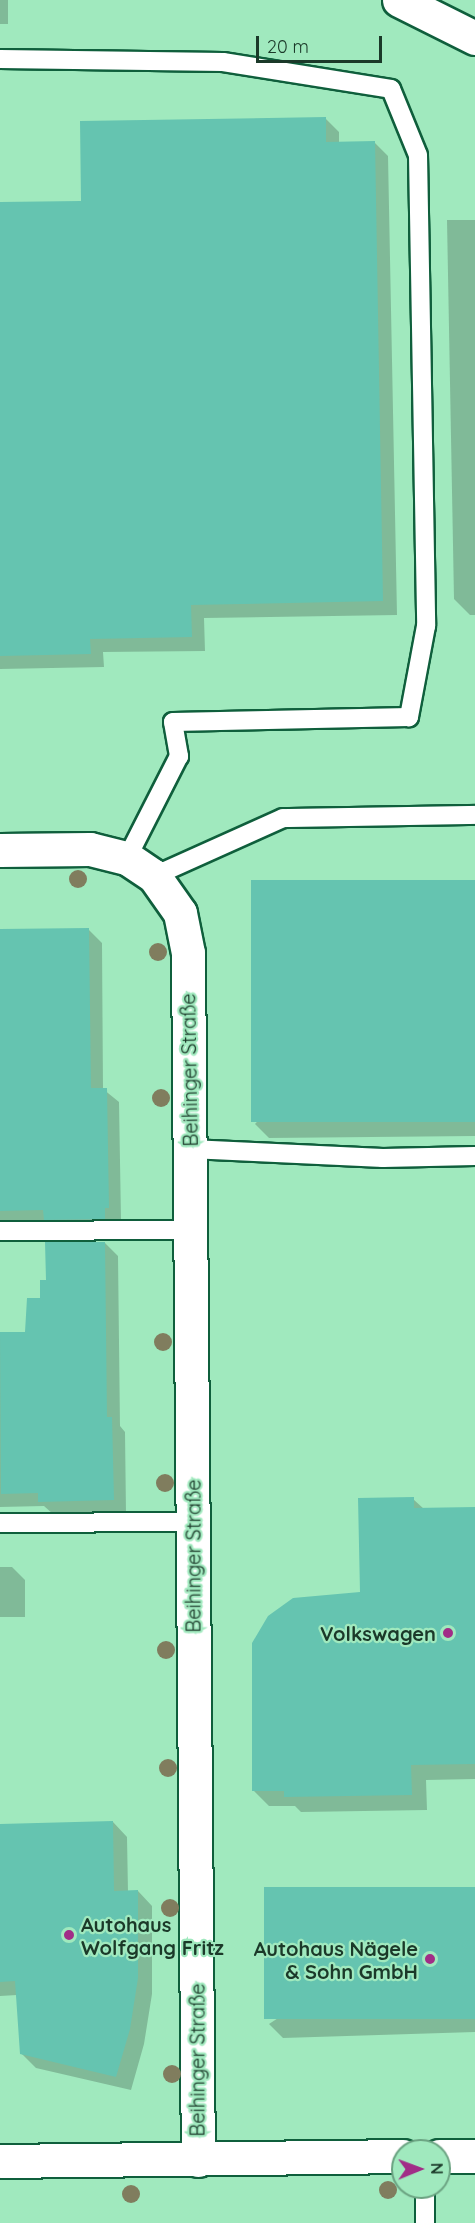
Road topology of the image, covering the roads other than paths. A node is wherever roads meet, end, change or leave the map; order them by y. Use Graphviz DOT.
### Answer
graph roads {
  1 [pos="399,0"];
  2 [pos="475,38"];
  3 [pos="0,59"];
  4 [pos="475,815"];
  5 [pos="0,850"];
  6 [pos="127,858"];
  7 [pos="154,876"];
  8 [pos="190,1149"];
  9 [pos="475,1156"];
  10 [pos="190,1230"];
  11 [pos="0,1232"];
  12 [pos="193,1522"];
  13 [pos="0,1523"];
  14 [pos="391,2156"];
  15 [pos="451,2156"];
  16 [pos="475,2156"];
  17 [pos="198,2160"];
  18 [pos="0,2161"];
  19 [pos="425,2199"];
  20 [pos="425,2223"];
  1 -- 2 [label="street"];
  3 -- 6 [label="lane"];
  4 -- 7 [label="lane"];
  5 -- 6 [label="street"];
  6 -- 7 [label="street"];
  7 -- 8 [label="street, Beihinger Straße"];
  8 -- 9 [label="lane"];
  8 -- 10 [label="street, Beihinger Straße"];
  10 -- 11 [label="lane"];
  10 -- 12 [label="street, Beihinger Straße"];
  12 -- 13 [label="lane"];
  12 -- 17 [label="street, Beihinger Straße"];
  14 -- 17 [label="street"];
  15 -- 16 [label="street"];
  17 -- 18 [label="street"];
  19 -- 20 [label="lane"];
}
